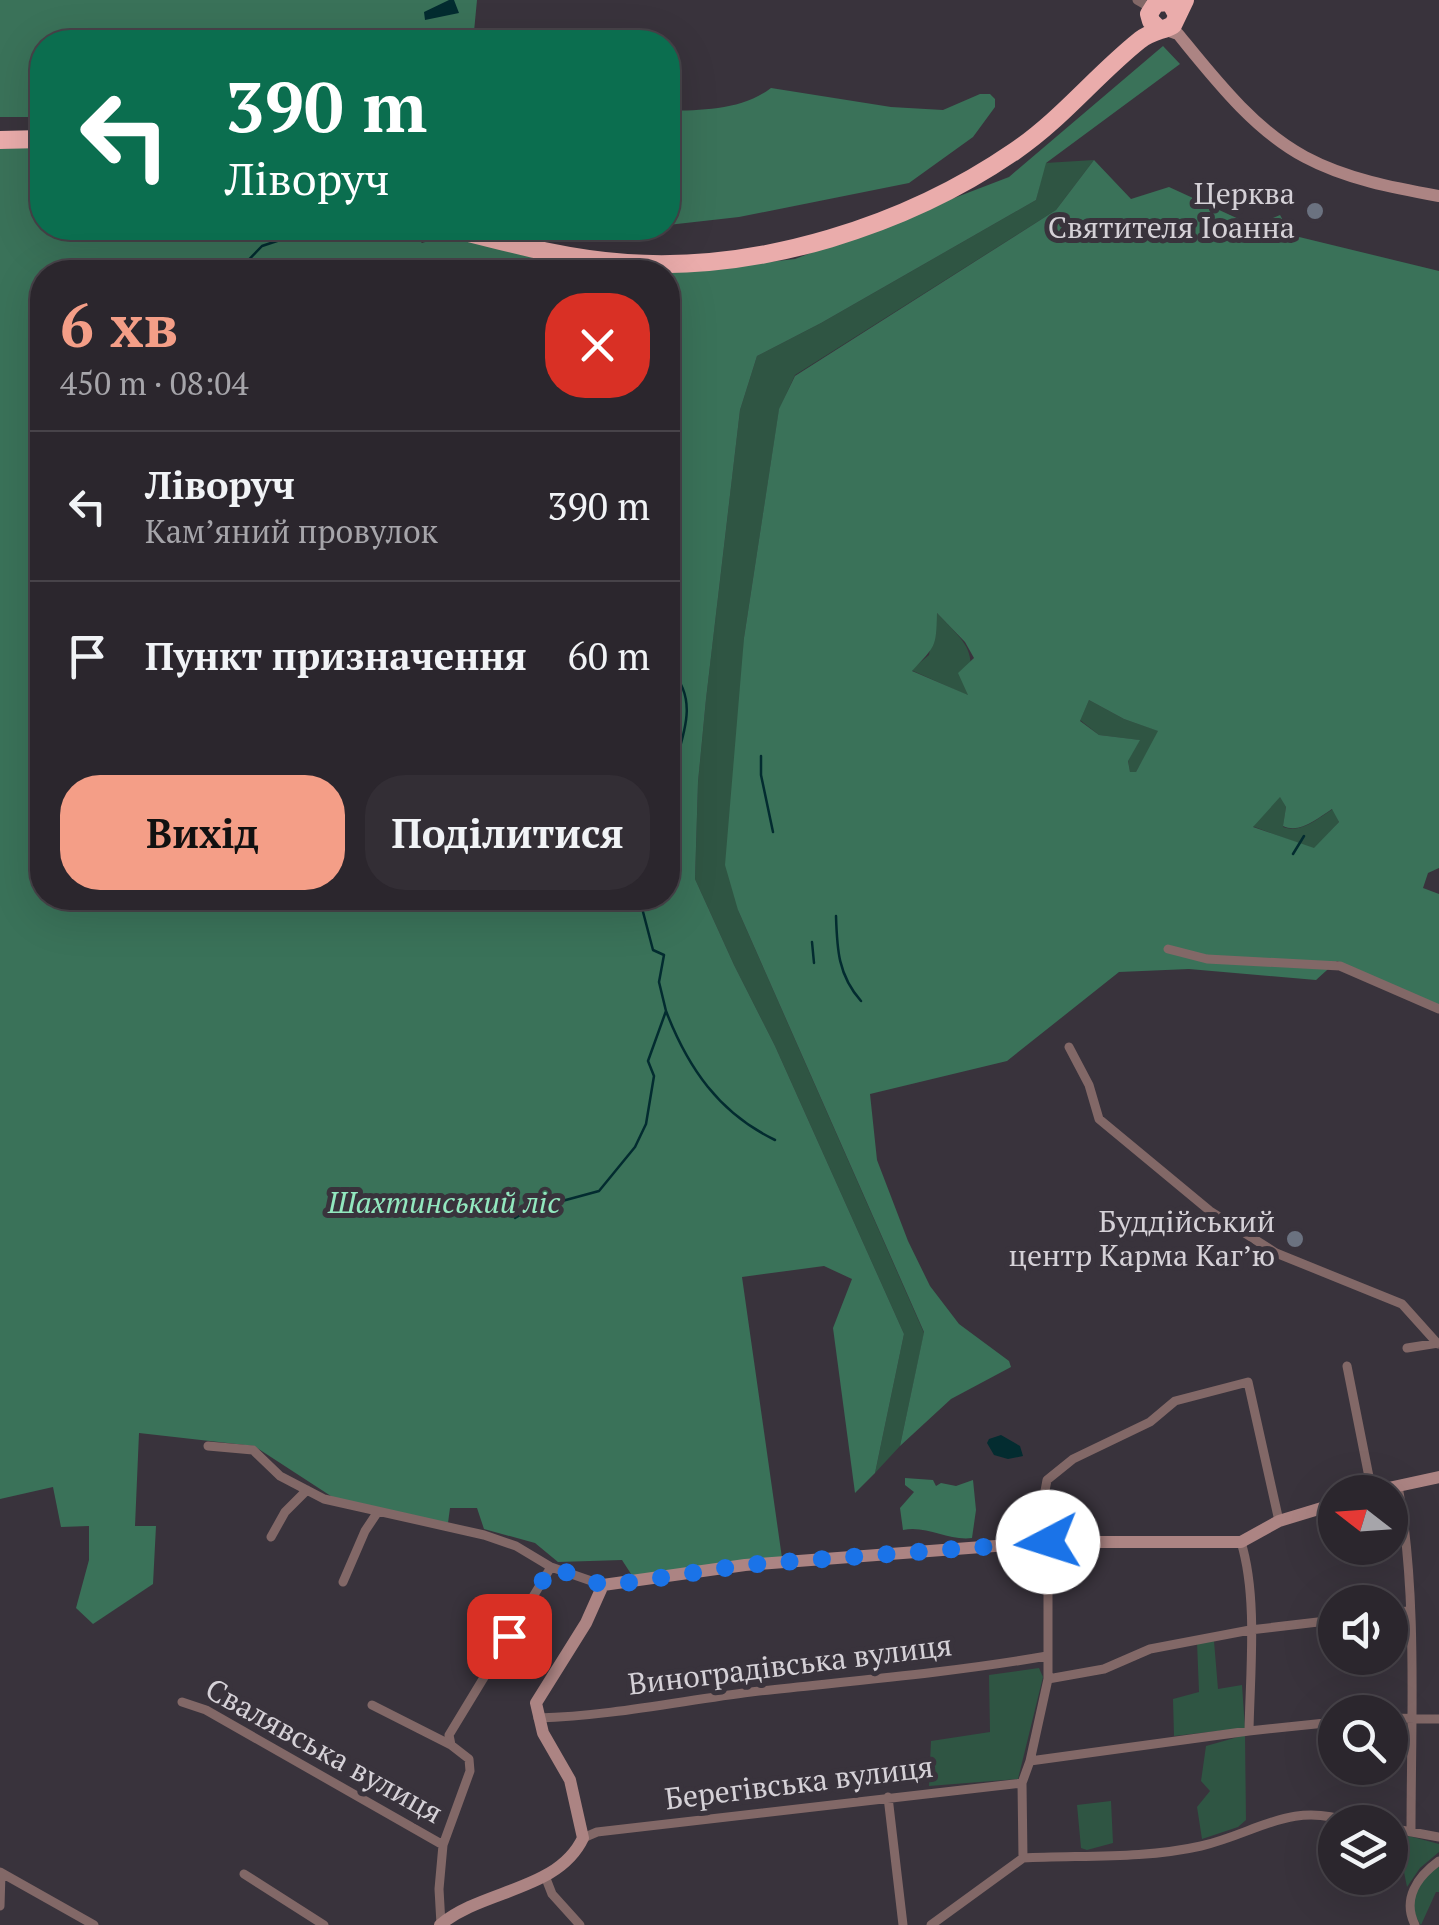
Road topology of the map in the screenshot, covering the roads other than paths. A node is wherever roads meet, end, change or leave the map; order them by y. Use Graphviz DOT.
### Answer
graph roads {
  1 [pos="1163,13"];
  2 [pos="30,139"];
  3 [pos="0,140"];
  4 [pos="1439,196"];
  5 [pos="500,240"];
  6 [pos="602,260"];
  7 [pos="680,262"];
  8 [pos="1168,949"];
  9 [pos="1439,1009"];
  10 [pos="1070,1047"];
  11 [pos="1438,1344"];
  12 [pos="1407,1348"];
  13 [pos="1347,1366"];
  14 [pos="208,1446"];
  15 [pos="1368,1475"];
  16 [pos="1439,1477"];
  17 [pos="1408,1484"];
  18 [pos="307,1490"];
  19 [pos="1318,1509"];
  20 [pos="377,1512"];
  21 [pos="1279,1522"];
  22 [pos="271,1537"];
  23 [pos="1048,1542"];
  24 [pos="1241,1542"];
  25 [pos="551,1567"];
  26 [pos="343,1582"];
  27 [pos="603,1585"];
  28 [pos="1408,1611"];
  29 [pos="1318,1622"];
  30 [pos="1250,1630"];
  31 [pos="1048,1656"];
  32 [pos="1048,1679"];
  33 [pos="182,1702"];
  34 [pos="372,1705"];
  35 [pos="538,1718"];
  36 [pos="1439,1719"];
  37 [pos="1408,1720"];
  38 [pos="1411,1720"];
  39 [pos="1318,1724"];
  40 [pos="1248,1730"];
  41 [pos="451,1745"];
  42 [pos="1030,1760"];
  43 [pos="1022,1783"];
  44 [pos="888,1797"];
  45 [pos="1318,1814"];
  46 [pos="1410,1832"];
  47 [pos="1439,1837"];
  48 [pos="583,1838"];
  49 [pos="443,1845"];
  50 [pos="1023,1858"];
  51 [pos="1439,1861"];
  52 [pos="0,1872"];
  53 [pos="244,1874"];
  54 [pos="545,1876"];
  55 [pos="0,1882"];
  56 [pos="0,1906"];
  57 [pos="94,1925"];
  58 [pos="324,1925"];
  59 [pos="441,1925"];
  60 [pos="580,1925"];
  61 [pos="903,1925"];
  62 [pos="931,1925"];
  63 [pos="1415,1925"];
  1 -- 4 [label="street"];
  1 -- 7 [label="highway"];
  2 -- 3 [label="highway"];
  5 -- 6 [label="highway"];
  8 -- 9 [label="street"];
  10 -- 11 [label="street"];
  11 -- 12 [label="street"];
  13 -- 15 [label="street"];
  14 -- 18 [label="street"];
  16 -- 17 [label="street"];
  18 -- 20 [label="street"];
  18 -- 22 [label="street"];
  19 -- 21 [label="street"];
  20 -- 25 [label="street"];
  20 -- 26 [label="street"];
  21 -- 23 [label="street"];
  21 -- 24 [label="street"];
  23 -- 24 [label="street"];
  23 -- 27 [label="street"];
  23 -- 31 [label="street"];
  24 -- 30 [label="street"];
  25 -- 27 [label="street"];
  25 -- 41 [label="street"];
  27 -- 35 [label="street"];
  28 -- 38 [label="street"];
  29 -- 30 [label="street"];
  30 -- 32 [label="street"];
  30 -- 40 [label="street"];
  31 -- 32 [label="street"];
  31 -- 35 [label="street, Виноградівська вулиця"];
  32 -- 42 [label="street"];
  33 -- 49 [label="street, Свалявська вулиця"];
  34 -- 41 [label="street"];
  35 -- 48 [label="street"];
  36 -- 38 [label="street"];
  37 -- 38 [label="street"];
  38 -- 46 [label="street"];
  39 -- 40 [label="street"];
  40 -- 42 [label="street"];
  41 -- 49 [label="street"];
  42 -- 43 [label="street"];
  43 -- 44 [label="street, Берегівська вулиця"];
  43 -- 50 [label="street"];
  44 -- 48 [label="street, Берегівська вулиця"];
  44 -- 61 [label="street"];
  45 -- 50 [label="street"];
  46 -- 47 [label="street"];
  48 -- 54 [label="street"];
  49 -- 59 [label="street"];
  50 -- 62 [label="street"];
  51 -- 63 [label="street"];
  52 -- 55 [label="street"];
  52 -- 57 [label="street"];
  53 -- 58 [label="street"];
  54 -- 59 [label="street"];
  54 -- 60 [label="street"];
  55 -- 56 [label="street"];
}
